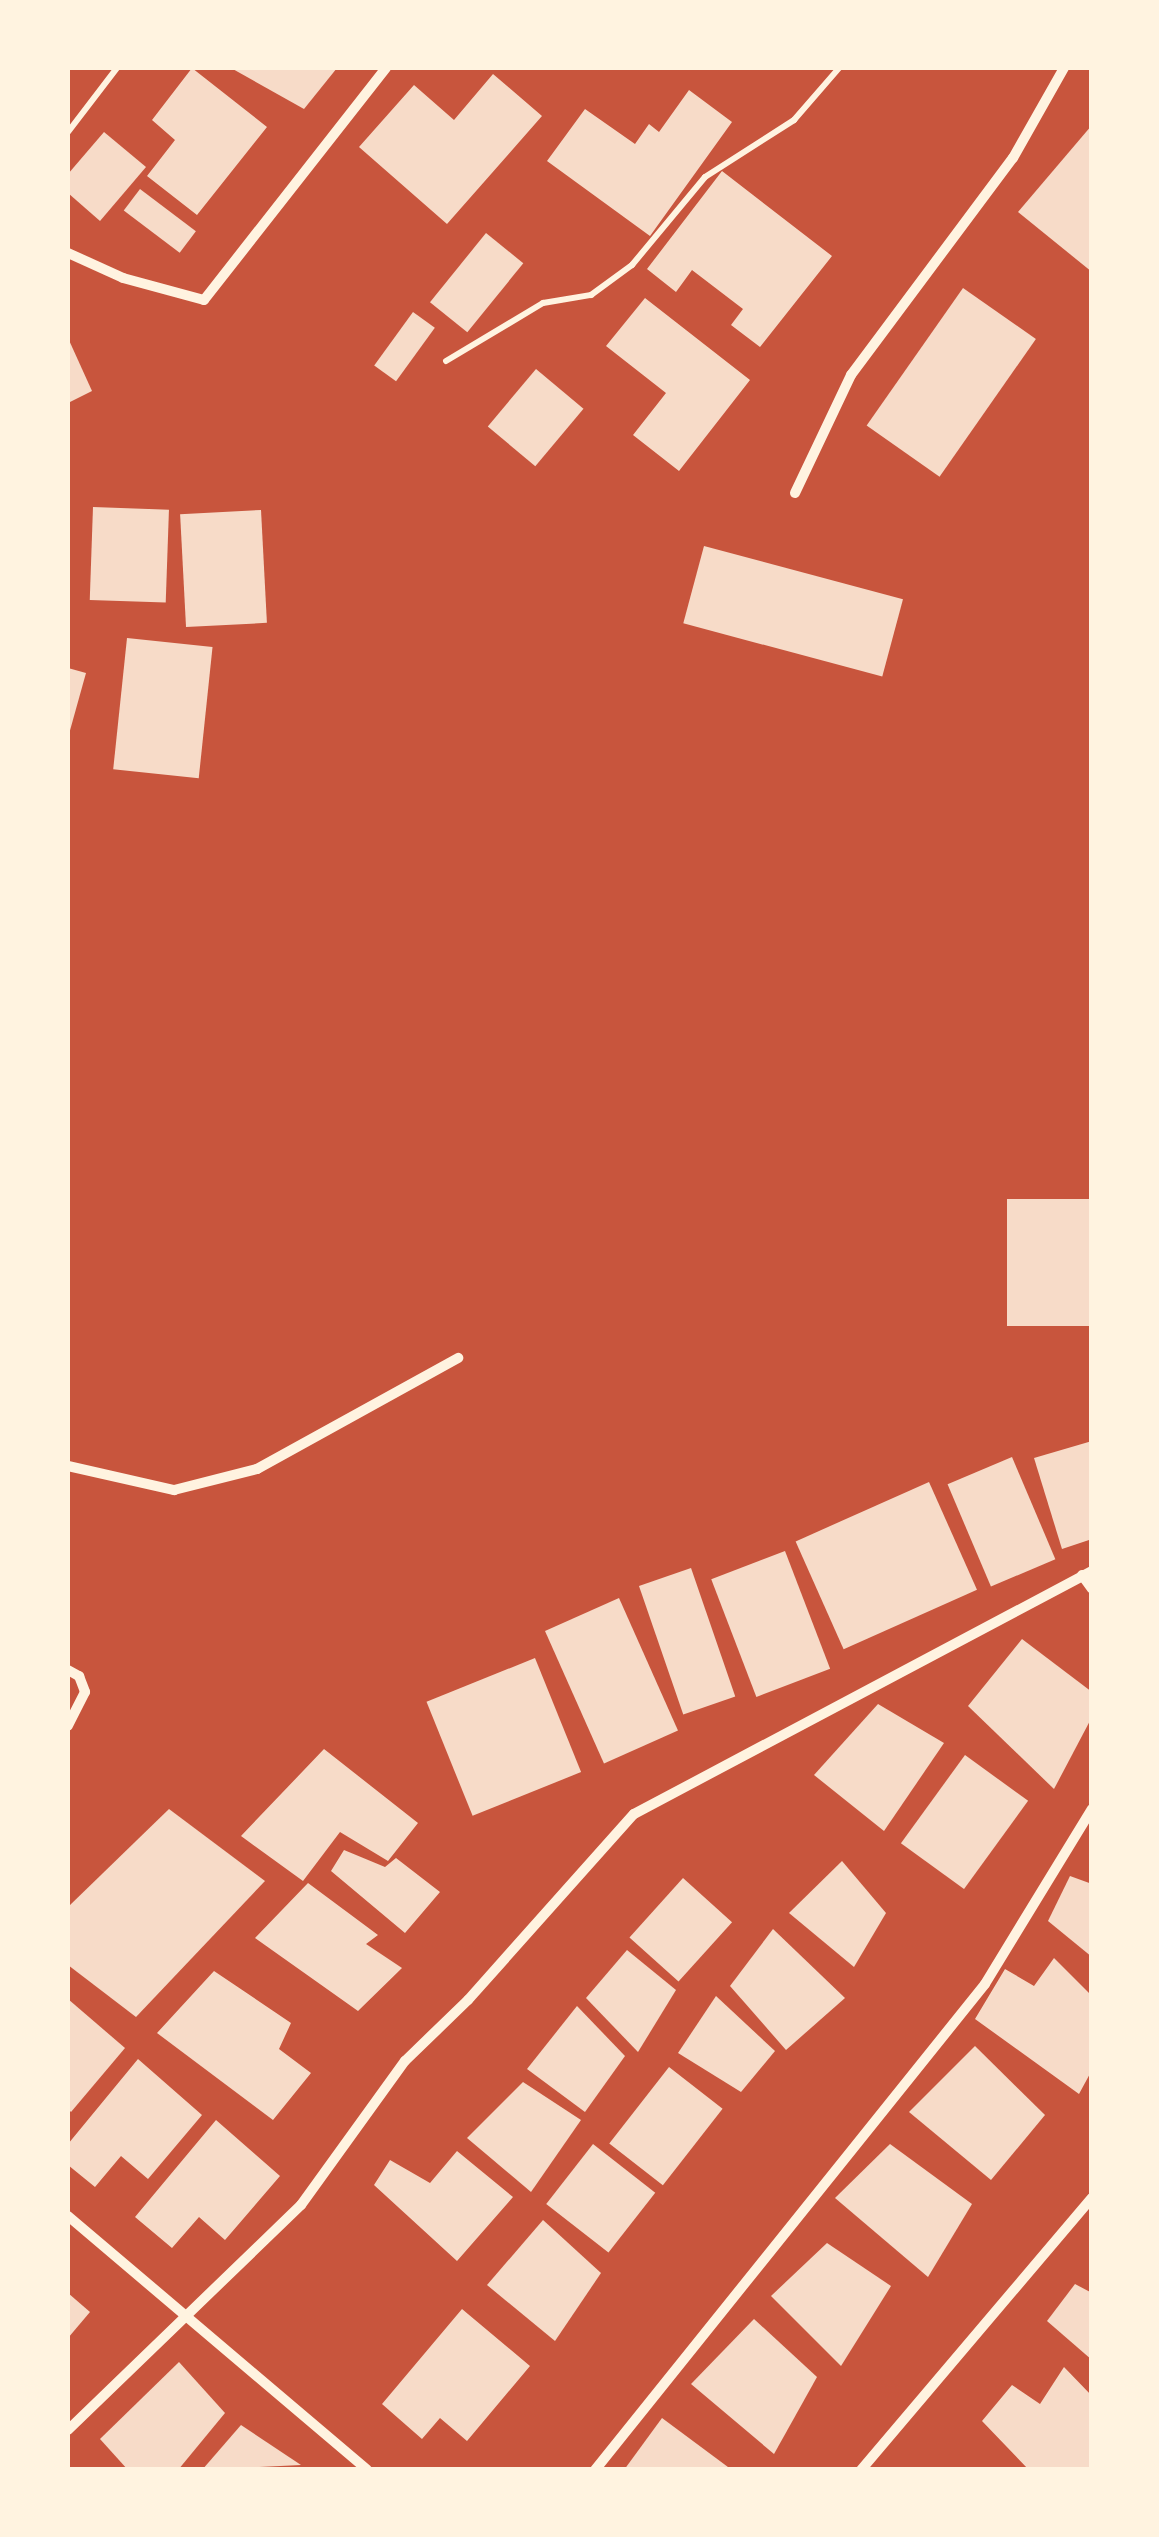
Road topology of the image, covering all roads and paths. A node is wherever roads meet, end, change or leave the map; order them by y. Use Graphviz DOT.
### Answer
graph roads {
  1 [pos="117,68"];
  2 [pos="386,68"];
  3 [pos="839,68"];
  4 [pos="1064,68"];
  5 [pos="68,132"];
  6 [pos="68,253"];
  7 [pos="446,362"];
  8 [pos="795,493"];
  9 [pos="458,1358"];
  10 [pos="68,1466"];
  11 [pos="1087,1573"];
  12 [pos="1092,1590"];
  13 [pos="68,1670"];
  14 [pos="68,1726"];
  15 [pos="1092,1809"];
  16 [pos="1092,2198"];
  17 [pos="68,2216"];
  18 [pos="184,2314"];
  19 [pos="68,2430"];
  20 [pos="367,2470"];
  21 [pos="595,2470"];
  22 [pos="861,2470"];
  1 -- 5 [label="path"];
  2 -- 6 [label="street"];
  3 -- 7 [label="path"];
  4 -- 8 [label="street"];
  9 -- 10 [label="street"];
  11 -- 12 [label="street"];
  11 -- 18 [label="street"];
  13 -- 14 [label="street"];
  15 -- 21 [label="street"];
  16 -- 22 [label="street"];
  17 -- 18 [label="street"];
  18 -- 19 [label="street"];
  18 -- 20 [label="street"];
}
